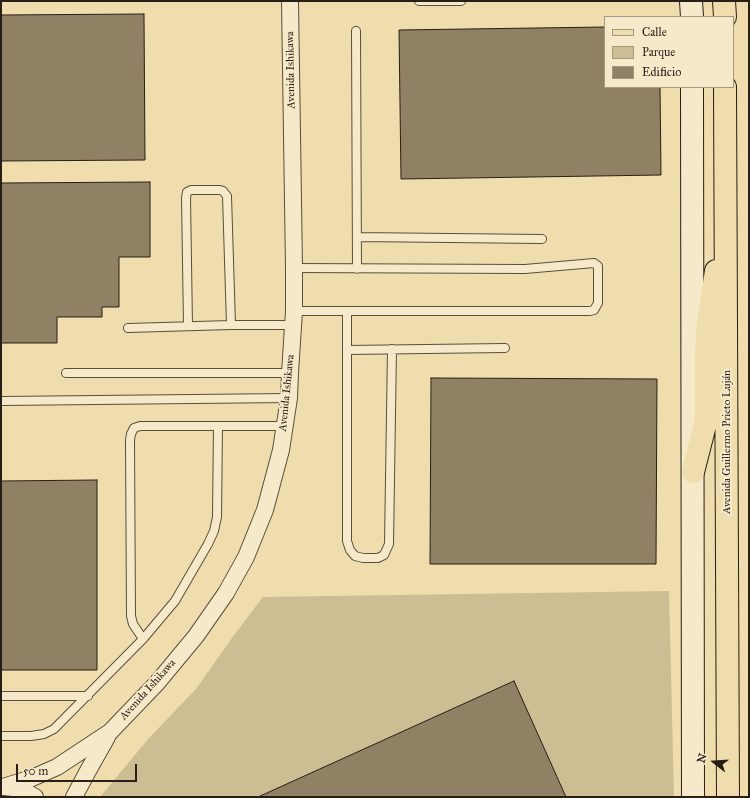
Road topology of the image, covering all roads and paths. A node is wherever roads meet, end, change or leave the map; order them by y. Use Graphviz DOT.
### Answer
graph roads {
  1 [pos="290,1"];
  2 [pos="419,1"];
  3 [pos="461,1"];
  4 [pos="692,1"];
  5 [pos="724,1"];
  6 [pos="692,16"];
  7 [pos="724,16"];
  8 [pos="356,31"];
  9 [pos="692,88"];
  10 [pos="725,88"];
  11 [pos="726,209"];
  12 [pos="357,237"];
  13 [pos="542,239"];
  14 [pos="294,268"];
  15 [pos="357,268"];
  16 [pos="347,311"];
  17 [pos="293,318"];
  18 [pos="231,325"];
  19 [pos="188,326"];
  20 [pos="128,328"];
  21 [pos="505,348"];
  22 [pos="392,349"];
  23 [pos="347,350"];
  24 [pos="66,373"];
  25 [pos="290,373"];
  26 [pos="289,398"];
  27 [pos="1,401"];
  28 [pos="218,426"];
  29 [pos="285,426"];
  30 [pos="693,472"];
  31 [pos="143,639"];
  32 [pos="1,696"];
  33 [pos="88,696"];
  34 [pos="110,732"];
  35 [pos="1,736"];
  36 [pos="2,787"];
  37 [pos="36,797"];
  38 [pos="74,797"];
  39 [pos="693,797"];
  40 [pos="728,797"];
  1 -- 14 [label="street, Avenida Ishikawa"];
  2 -- 3 [label="lane"];
  4 -- 6 [label="street"];
  5 -- 7 [label="main road"];
  8 -- 12 [label="lane"];
  9 -- 30 [label="street"];
  10 -- 11 [label="main road, Avenida Guillermo Prieto Luján"];
  11 -- 30 [label="main road"];
  11 -- 40 [label="main road, Avenida Guillermo Prieto Luján"];
  12 -- 13 [label="lane"];
  12 -- 15 [label="lane"];
  14 -- 15 [label="lane"];
  14 -- 17 [label="street, Avenida Ishikawa"];
  15 -- 16 [label="lane"];
  16 -- 17 [label="lane"];
  16 -- 23 [label="lane"];
  17 -- 18 [label="lane"];
  17 -- 25 [label="street, Avenida Ishikawa"];
  18 -- 19 [label="lane"];
  18 -- 19 [label="lane"];
  19 -- 20 [label="lane"];
  21 -- 22 [label="lane"];
  22 -- 23 [label="lane"];
  22 -- 23 [label="lane"];
  24 -- 25 [label="lane"];
  25 -- 26 [label="street, Avenida Ishikawa"];
  26 -- 27 [label="lane"];
  26 -- 29 [label="street, Avenida Ishikawa"];
  28 -- 29 [label="lane"];
  28 -- 31 [label="lane"];
  28 -- 31 [label="lane"];
  29 -- 34 [label="street, Avenida Ishikawa"];
  30 -- 39 [label="street"];
  31 -- 33 [label="lane"];
  32 -- 33 [label="lane"];
  33 -- 35 [label="lane"];
  34 -- 36 [label="street, Avenida Ishikawa"];
  34 -- 38 [label="street, Avenida Ishikawa"];
  36 -- 37 [label="street, Avenida Ishikawa"];
}
